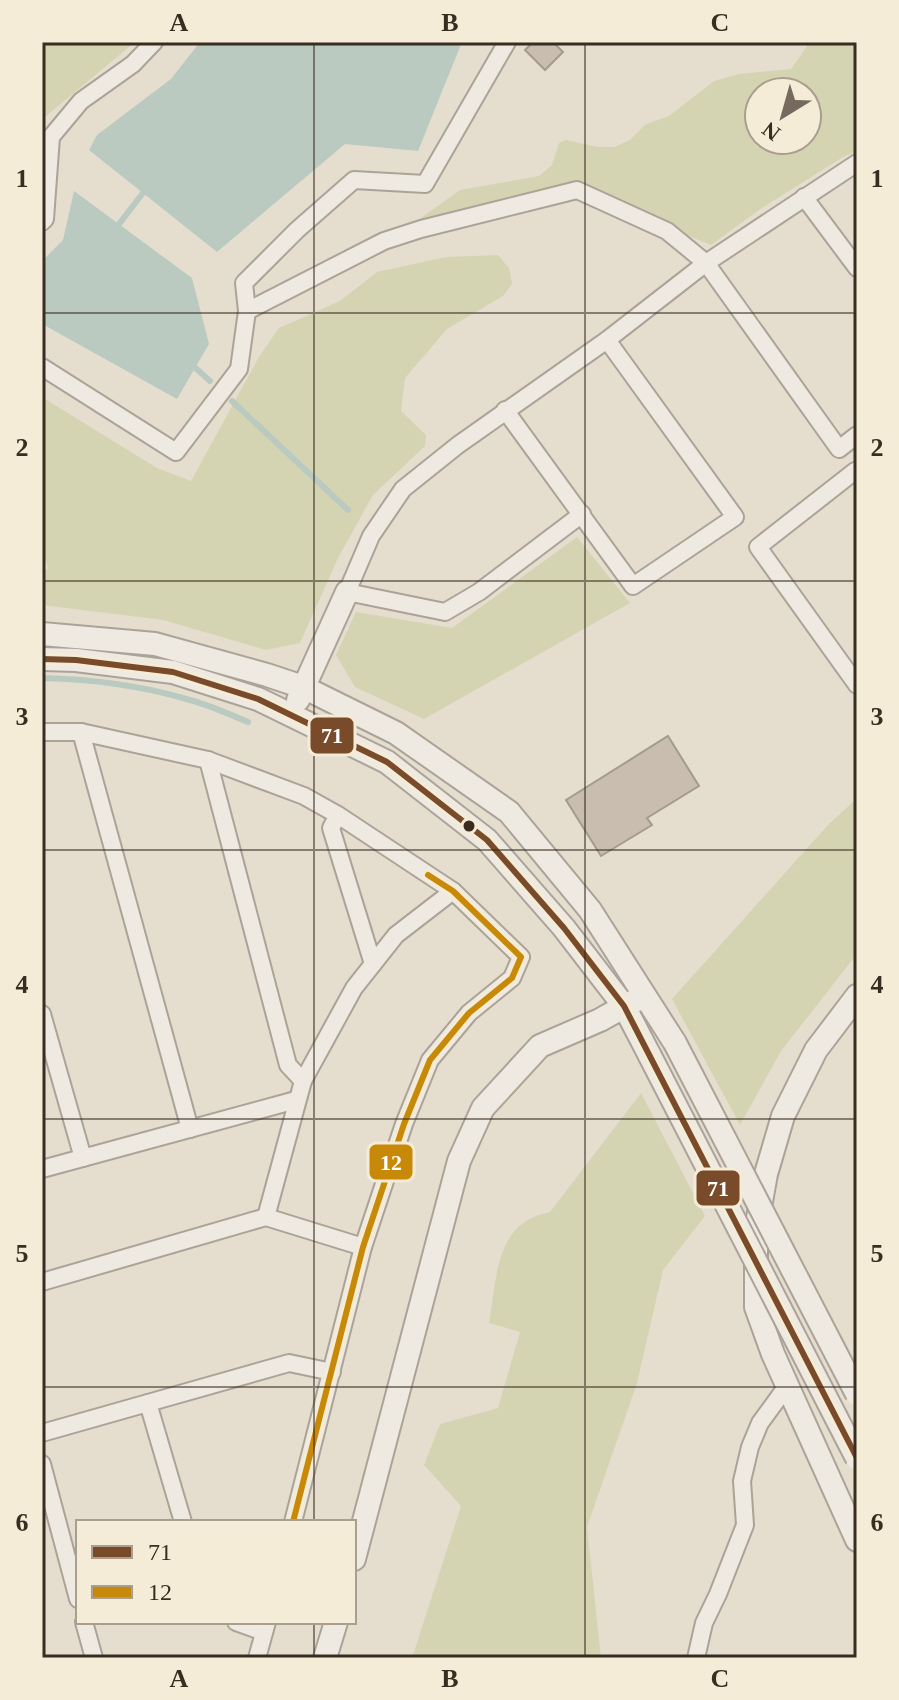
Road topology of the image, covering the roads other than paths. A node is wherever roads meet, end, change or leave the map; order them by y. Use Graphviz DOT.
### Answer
graph roads {
  1 [pos="154,42"];
  2 [pos="507,42"];
  3 [pos="857,163"];
  4 [pos="804,197"];
  5 [pos="42,222"];
  6 [pos="706,263"];
  7 [pos="857,268"];
  8 [pos="247,311"];
  9 [pos="607,340"];
  10 [pos="42,367"];
  11 [pos="505,410"];
  12 [pos="857,435"];
  13 [pos="857,474"];
  14 [pos="582,514"];
  15 [pos="347,592"];
  16 [pos="42,634"];
  17 [pos="42,659"];
  18 [pos="857,685"];
  19 [pos="303,687"];
  20 [pos="292,716"];
  21 [pos="42,732"];
  22 [pos="81,732"];
  23 [pos="208,760"];
  24 [pos="338,815"];
  25 [pos="453,891"];
  26 [pos="373,964"];
  27 [pos="646,995"];
  28 [pos="857,996"];
  29 [pos="624,1006"];
  30 [pos="42,1014"];
  31 [pos="303,1081"];
  32 [pos="296,1100"];
  33 [pos="190,1129"];
  34 [pos="83,1158"];
  35 [pos="42,1169"];
  36 [pos="266,1217"];
  37 [pos="363,1247"];
  38 [pos="42,1282"];
  39 [pos="332,1372"];
  40 [pos="787,1386"];
  41 [pos="857,1394"];
  42 [pos="148,1403"];
  43 [pos="42,1433"];
  44 [pos="857,1458"];
  45 [pos="42,1464"];
  46 [pos="182,1520"];
  47 [pos="294,1520"];
  48 [pos="857,1540"];
  49 [pos="356,1551"];
  50 [pos="76,1592"];
  51 [pos="85,1624"];
  52 [pos="335,1624"];
  53 [pos="265,1627"];
  54 [pos="94,1658"];
  55 [pos="257,1658"];
  56 [pos="325,1658"];
  57 [pos="696,1658"];
  1 -- 5 [label="street"];
  2 -- 8 [label="street"];
  3 -- 4 [label="street"];
  4 -- 6 [label="street"];
  4 -- 7 [label="street"];
  6 -- 8 [label="street"];
  6 -- 9 [label="street"];
  6 -- 12 [label="street"];
  8 -- 10 [label="street"];
  9 -- 11 [label="street"];
  9 -- 14 [label="street"];
  11 -- 14 [label="street"];
  11 -- 15 [label="street"];
  13 -- 18 [label="street"];
  14 -- 15 [label="street"];
  15 -- 19 [label="street"];
  16 -- 19 [label="street"];
  17 -- 20 [label="street"];
  19 -- 20 [label="street"];
  19 -- 27 [label="street"];
  20 -- 29 [label="street"];
  21 -- 22 [label="street"];
  22 -- 23 [label="street"];
  22 -- 33 [label="street"];
  23 -- 24 [label="street"];
  23 -- 31 [label="street"];
  24 -- 25 [label="street"];
  24 -- 26 [label="street"];
  25 -- 26 [label="street"];
  25 -- 37 [label="street"];
  26 -- 31 [label="street"];
  27 -- 29 [label="street"];
  27 -- 41 [label="street, bridge"];
  28 -- 40 [label="street"];
  29 -- 44 [label="street, bridge"];
  29 -- 49 [label="street"];
  30 -- 34 [label="street"];
  31 -- 32 [label="street"];
  32 -- 33 [label="street"];
  32 -- 36 [label="street"];
  33 -- 34 [label="street"];
  34 -- 35 [label="street"];
  36 -- 37 [label="street"];
  36 -- 38 [label="street"];
  37 -- 39 [label="street"];
  39 -- 42 [label="street"];
  39 -- 47 [label="street"];
  40 -- 48 [label="street"];
  40 -- 57 [label="street"];
  42 -- 43 [label="street"];
  42 -- 46 [label="street"];
  45 -- 50 [label="street"];
  51 -- 54 [label="street"];
  52 -- 56 [label="street"];
  53 -- 55 [label="street"];
}
